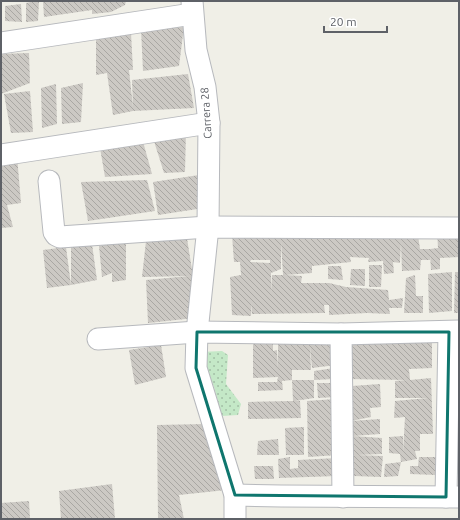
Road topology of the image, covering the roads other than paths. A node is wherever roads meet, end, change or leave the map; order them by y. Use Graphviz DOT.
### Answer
graph roads {
  1 [pos="192,7"];
  2 [pos="1,43"];
  3 [pos="209,123"];
  4 [pos="1,156"];
  5 [pos="49,181"];
  6 [pos="208,227"];
  7 [pos="459,228"];
  8 [pos="197,332"];
  9 [pos="454,332"];
  10 [pos="341,334"];
  11 [pos="98,339"];
  12 [pos="235,495"];
  13 [pos="342,497"];
  14 [pos="453,497"];
  15 [pos="235,519"];
  1 -- 2 [label="street"];
  1 -- 3 [label="street, Carrera 28"];
  3 -- 4 [label="street"];
  3 -- 6 [label="street, Carrera 28"];
  5 -- 6 [label="street"];
  6 -- 7 [label="street"];
  6 -- 8 [label="street, Carrera 28"];
  8 -- 10 [label="street"];
  8 -- 11 [label="street"];
  8 -- 12 [label="street, Carrera 28"];
  9 -- 10 [label="street"];
  9 -- 14 [label="street"];
  10 -- 13 [label="street"];
  12 -- 13 [label="street"];
  12 -- 15 [label="street, Carrera 28"];
  13 -- 14 [label="street"];
}
